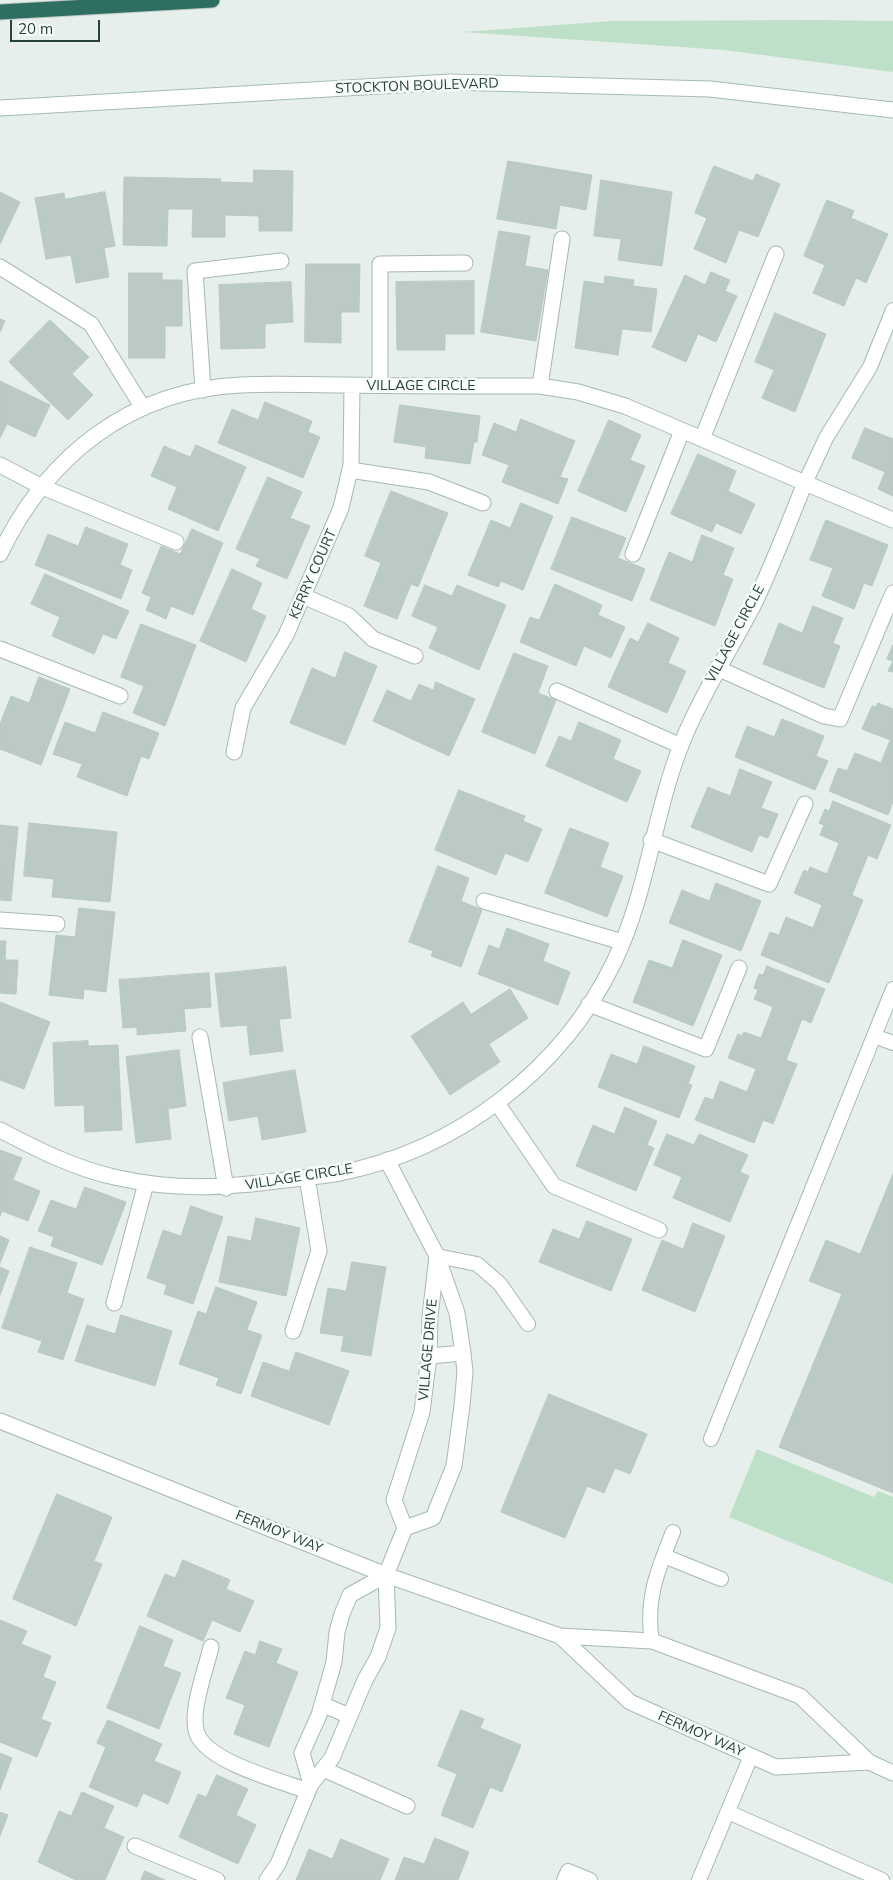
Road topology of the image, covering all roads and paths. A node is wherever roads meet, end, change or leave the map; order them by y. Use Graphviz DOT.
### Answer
graph roads {
  1 [pos="212,0"];
  2 [pos="0,12"];
  3 [pos="0,108"];
  4 [pos="893,110"];
  5 [pos="562,238"];
  6 [pos="776,254"];
  7 [pos="281,260"];
  8 [pos="465,263"];
  9 [pos="0,267"];
  10 [pos="893,310"];
  11 [pos="352,385"];
  12 [pos="380,385"];
  13 [pos="540,386"];
  14 [pos="203,390"];
  15 [pos="143,408"];
  16 [pos="682,431"];
  17 [pos="702,439"];
  18 [pos="0,465"];
  19 [pos="350,470"];
  20 [pos="805,483"];
  21 [pos="40,486"];
  22 [pos="482,503"];
  23 [pos="893,520"];
  24 [pos="176,542"];
  25 [pos="0,554"];
  26 [pos="633,554"];
  27 [pos="893,593"];
  28 [pos="303,596"];
  29 [pos="0,649"];
  30 [pos="415,656"];
  31 [pos="717,668"];
  32 [pos="557,691"];
  33 [pos="120,696"];
  34 [pos="681,746"];
  35 [pos="234,752"];
  36 [pos="805,804"];
  37 [pos="651,840"];
  38 [pos="484,901"];
  39 [pos="0,920"];
  40 [pos="57,924"];
  41 [pos="622,942"];
  42 [pos="739,968"];
  43 [pos="893,989"];
  44 [pos="589,1004"];
  45 [pos="874,1036"];
  46 [pos="200,1037"];
  47 [pos="893,1043"];
  48 [pos="497,1103"];
  49 [pos="0,1130"];
  50 [pos="387,1160"];
  51 [pos="306,1177"];
  52 [pos="146,1183"];
  53 [pos="226,1188"];
  54 [pos="659,1230"];
  55 [pos="438,1256"];
  56 [pos="114,1303"];
  57 [pos="528,1324"];
  58 [pos="293,1331"];
  59 [pos="463,1353"];
  60 [pos="429,1356"];
  61 [pos="2,1427"];
  62 [pos="711,1439"];
  63 [pos="405,1528"];
  64 [pos="673,1532"];
  65 [pos="664,1556"];
  66 [pos="386,1575"];
  67 [pos="721,1579"];
  68 [pos="560,1636"];
  69 [pos="652,1641"];
  70 [pos="211,1647"];
  71 [pos="322,1704"];
  72 [pos="349,1716"];
  73 [pos="751,1756"];
  74 [pos="869,1762"];
  75 [pos="323,1769"];
  76 [pos="893,1773"];
  77 [pos="310,1787"];
  78 [pos="407,1806"];
  79 [pos="728,1812"];
  80 [pos="135,1846"];
  81 [pos="217,1880"];
  82 [pos="267,1880"];
  83 [pos="564,1880"];
  84 [pos="590,1880"];
  85 [pos="699,1880"];
  86 [pos="882,1880"];
  1 -- 2 [label="highway"];
  3 -- 4 [label="street, STOCKTON BOULEVARD"];
  5 -- 13 [label="street"];
  6 -- 17 [label="street"];
  7 -- 14 [label="street"];
  8 -- 12 [label="street"];
  9 -- 15 [label="street"];
  10 -- 20 [label="lane"];
  11 -- 12 [label="street, VILLAGE CIRCLE"];
  11 -- 14 [label="street, VILLAGE CIRCLE"];
  11 -- 19 [label="street, KERRY COURT"];
  12 -- 13 [label="street, VILLAGE CIRCLE"];
  13 -- 16 [label="street, VILLAGE CIRCLE"];
  14 -- 15 [label="street, VILLAGE CIRCLE"];
  15 -- 21 [label="street, VILLAGE CIRCLE"];
  16 -- 17 [label="street, VILLAGE CIRCLE"];
  16 -- 26 [label="street"];
  17 -- 20 [label="street, VILLAGE CIRCLE"];
  18 -- 21 [label="street"];
  19 -- 22 [label="street"];
  19 -- 28 [label="street, KERRY COURT"];
  20 -- 23 [label="street"];
  20 -- 31 [label="street, VILLAGE CIRCLE"];
  21 -- 24 [label="street"];
  21 -- 25 [label="street, VILLAGE CIRCLE"];
  27 -- 31 [label="street"];
  28 -- 30 [label="street"];
  28 -- 35 [label="street, KERRY COURT"];
  29 -- 33 [label="street"];
  31 -- 34 [label="street, VILLAGE CIRCLE"];
  32 -- 34 [label="street"];
  34 -- 37 [label="street, VILLAGE CIRCLE"];
  36 -- 37 [label="street"];
  37 -- 41 [label="street, VILLAGE CIRCLE"];
  38 -- 41 [label="street"];
  39 -- 40 [label="street"];
  41 -- 44 [label="street, VILLAGE CIRCLE"];
  42 -- 44 [label="street"];
  43 -- 45 [label="lane"];
  44 -- 48 [label="street, VILLAGE CIRCLE"];
  45 -- 47 [label="lane"];
  45 -- 62 [label="lane"];
  46 -- 53 [label="street"];
  48 -- 50 [label="street, VILLAGE CIRCLE"];
  48 -- 54 [label="street"];
  49 -- 52 [label="street, VILLAGE CIRCLE"];
  50 -- 51 [label="street, VILLAGE CIRCLE"];
  50 -- 55 [label="street, VILLAGE DRIVE"];
  51 -- 53 [label="street, VILLAGE CIRCLE"];
  51 -- 58 [label="street"];
  52 -- 53 [label="street, VILLAGE CIRCLE"];
  52 -- 56 [label="street"];
  55 -- 57 [label="lane"];
  55 -- 59 [label="street, VILLAGE DRIVE"];
  55 -- 60 [label="street, VILLAGE DRIVE"];
  59 -- 60 [label="street"];
  59 -- 63 [label="street, VILLAGE DRIVE"];
  60 -- 63 [label="street, VILLAGE DRIVE"];
  61 -- 66 [label="street, FERMOY WAY"];
  63 -- 66 [label="street"];
  64 -- 65 [label="lane"];
  65 -- 67 [label="lane"];
  65 -- 69 [label="lane"];
  66 -- 68 [label="street, FERMOY WAY"];
  66 -- 71 [label="street"];
  66 -- 72 [label="street"];
  68 -- 69 [label="street, FERMOY WAY"];
  68 -- 73 [label="street, FERMOY WAY"];
  69 -- 74 [label="street, FERMOY WAY"];
  70 -- 77 [label="street"];
  71 -- 72 [label="street"];
  71 -- 77 [label="street"];
  72 -- 75 [label="street"];
  73 -- 74 [label="street, FERMOY WAY"];
  73 -- 79 [label="lane"];
  74 -- 76 [label="street, FERMOY WAY"];
  75 -- 77 [label="street"];
  75 -- 78 [label="street"];
  77 -- 82 [label="street"];
  79 -- 85 [label="lane"];
  79 -- 86 [label="lane"];
  80 -- 81 [label="street"];
  83 -- 84 [label="lane"];
}
